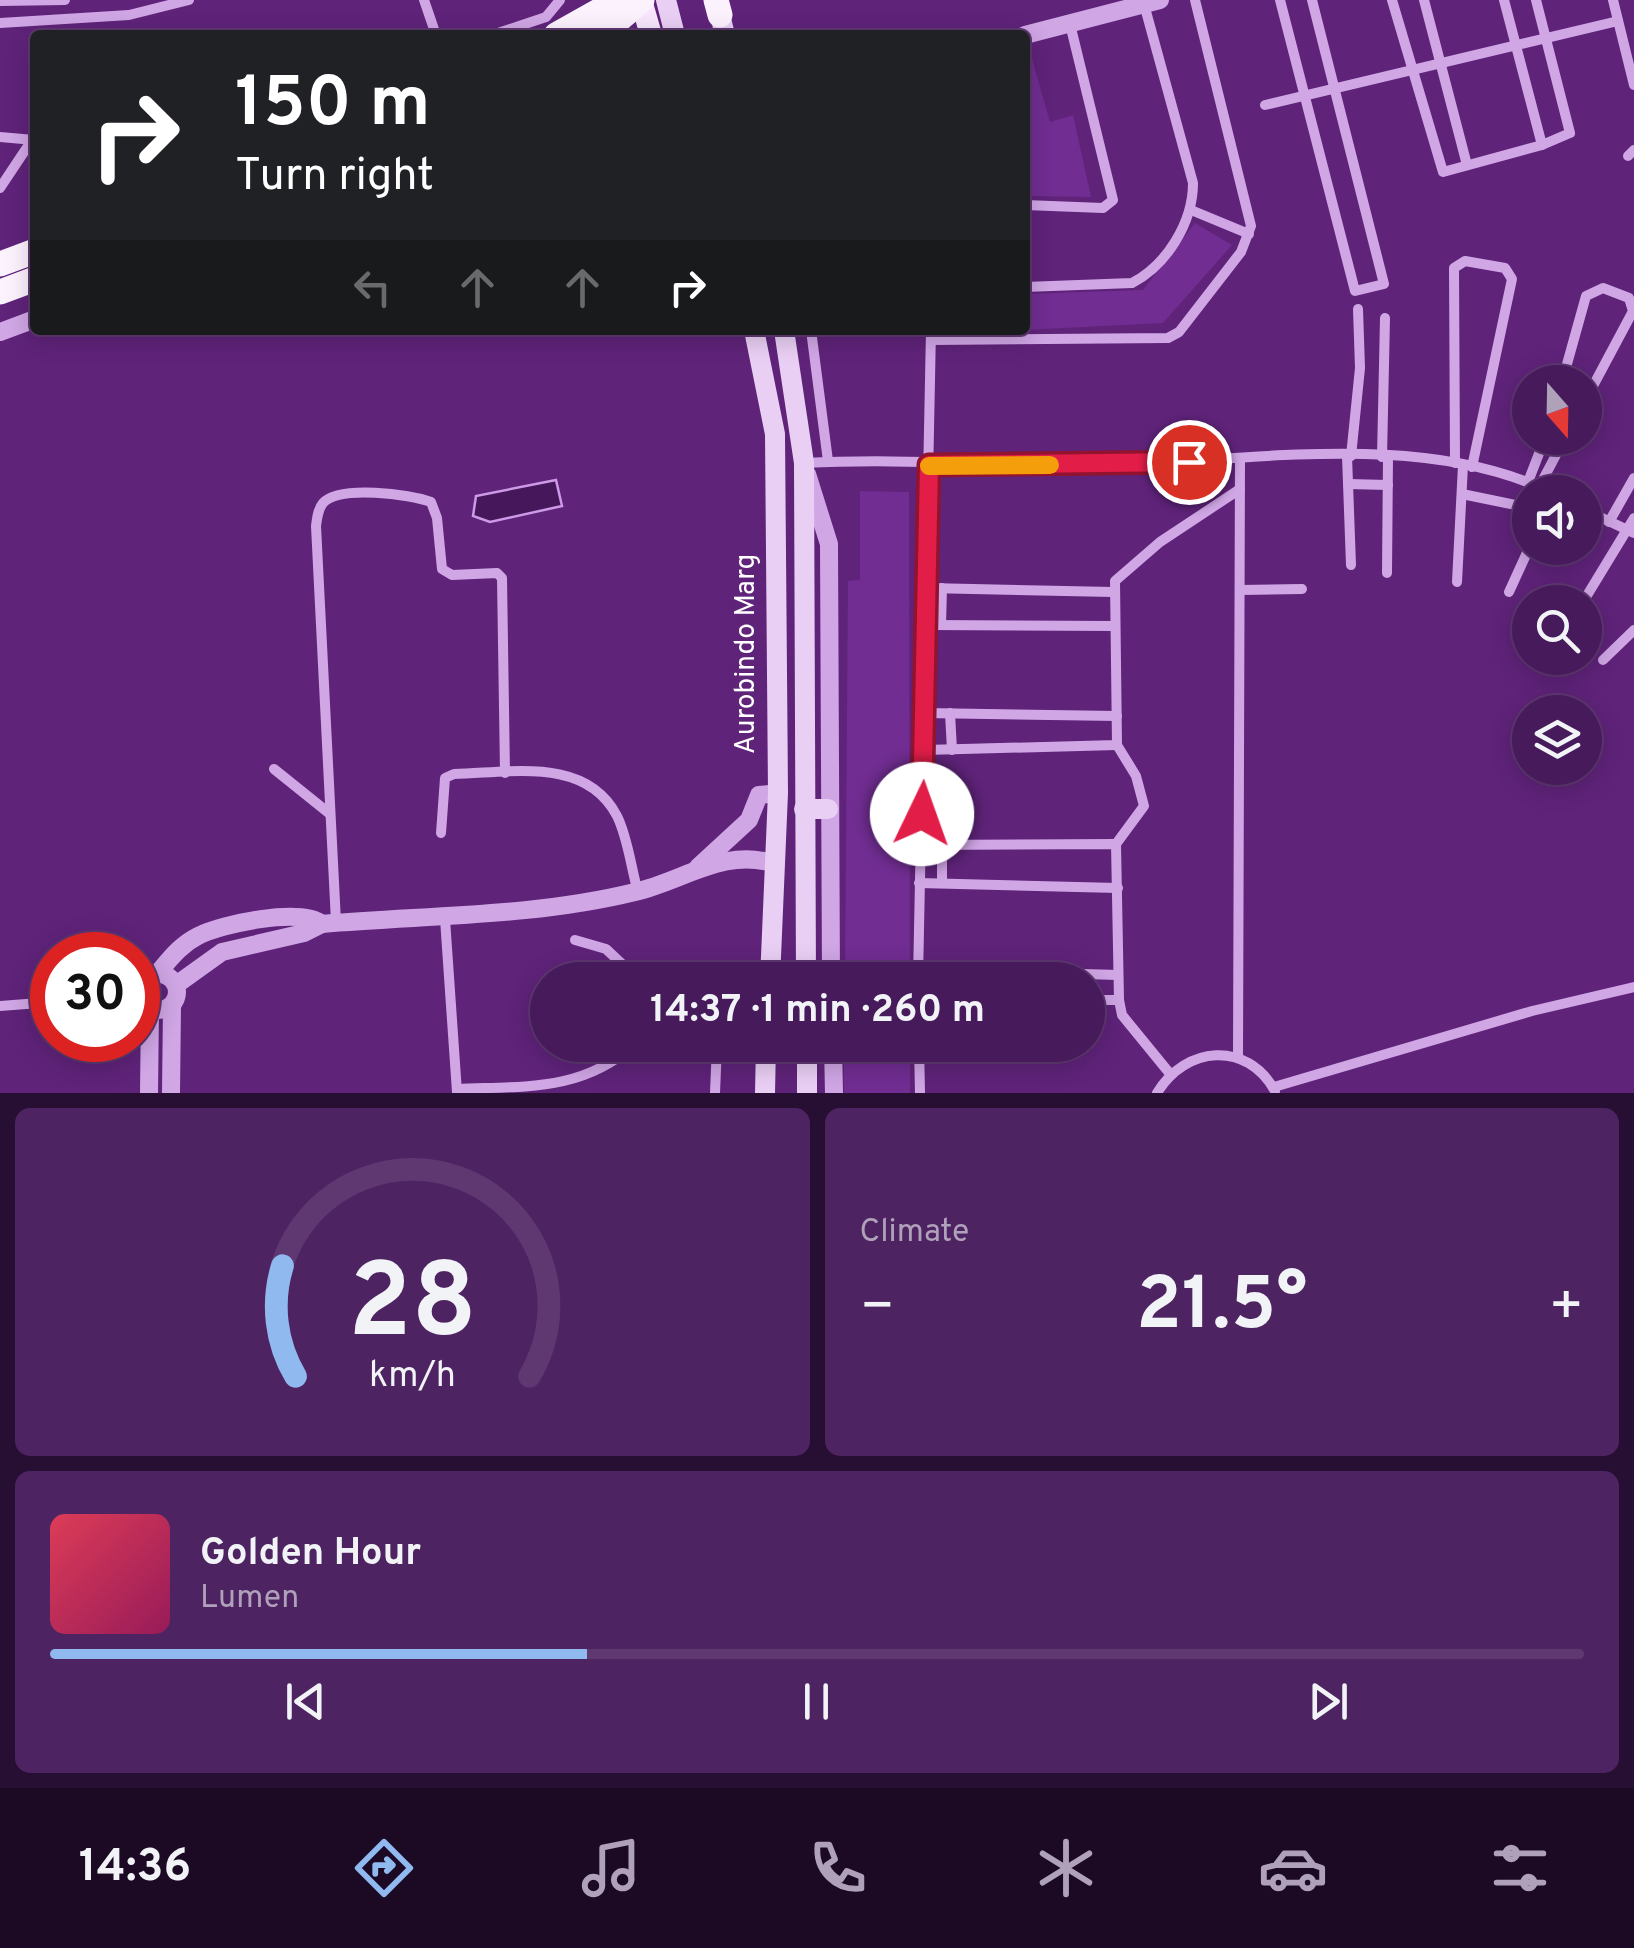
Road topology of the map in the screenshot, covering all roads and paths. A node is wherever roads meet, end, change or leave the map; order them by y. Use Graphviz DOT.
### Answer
graph roads {
  1 [pos="65,0"];
  2 [pos="188,0"];
  3 [pos="424,0"];
  4 [pos="560,0"];
  5 [pos="642,0"];
  6 [pos="666,0"];
  7 [pos="1195,0"];
  8 [pos="1280,0"];
  9 [pos="1312,0"];
  10 [pos="1392,0"];
  11 [pos="1424,0"];
  12 [pos="1504,0"];
  13 [pos="1536,0"];
  14 [pos="1613,0"];
  15 [pos="0,1"];
  16 [pos="1152,2"];
  17 [pos="614,3"];
  18 [pos="1618,20"];
  19 [pos="0,23"];
  20 [pos="1070,24"];
  21 [pos="434,30"];
  22 [pos="507,30"];
  23 [pos="565,30"];
  24 [pos="607,30"];
  25 [pos="650,30"];
  26 [pos="673,30"];
  27 [pos="1030,34"];
  28 [pos="1546,37"];
  29 [pos="1516,44"];
  30 [pos="1442,62"];
  31 [pos="1411,70"];
  32 [pos="1634,85"];
  33 [pos="1335,88"];
  34 [pos="1304,96"];
  35 [pos="1265,105"];
  36 [pos="0,137"];
  37 [pos="30,140"];
  38 [pos="1542,145"];
  39 [pos="30,146"];
  40 [pos="1467,165"];
  41 [pos="0,188"];
  42 [pos="1030,205"];
  43 [pos="1191,210"];
  44 [pos="1250,234"];
  45 [pos="30,253"];
  46 [pos="0,264"];
  47 [pos="30,281"];
  48 [pos="1030,287"];
  49 [pos="0,292"];
  50 [pos="1633,302"];
  51 [pos="1358,309"];
  52 [pos="1385,318"];
  53 [pos="30,321"];
  54 [pos="0,332"];
  55 [pos="755,335"];
  56 [pos="785,335"];
  57 [pos="812,335"];
  58 [pos="931,335"];
  59 [pos="1567,365"];
  60 [pos="1602,370"];
  61 [pos="1349,456"];
  62 [pos="1385,457"];
  63 [pos="1240,459"];
  64 [pos="828,462"];
  65 [pos="804,463"];
  66 [pos="929,465"];
  67 [pos="1463,465"];
  68 [pos="1634,478"];
  69 [pos="1512,479"];
  70 [pos="1348,484"];
  71 [pos="1388,485"];
  72 [pos="1240,489"];
  73 [pos="1462,494"];
  74 [pos="1512,504"];
  75 [pos="1602,518"];
  76 [pos="1634,518"];
  77 [pos="1609,522"];
  78 [pos="1626,533"];
  79 [pos="1634,543"];
  80 [pos="1352,565"];
  81 [pos="1521,565"];
  82 [pos="1387,573"];
  83 [pos="1457,582"];
  84 [pos="1594,585"];
  85 [pos="927,588"];
  86 [pos="942,588"];
  87 [pos="1302,589"];
  88 [pos="1240,590"];
  89 [pos="1113,592"];
  90 [pos="1509,592"];
  91 [pos="927,625"];
  92 [pos="941,625"];
  93 [pos="1115,626"];
  94 [pos="1634,630"];
  95 [pos="1603,660"];
  96 [pos="926,713"];
  97 [pos="950,713"];
  98 [pos="1116,716"];
  99 [pos="1117,745"];
  100 [pos="925,750"];
  101 [pos="952,750"];
  102 [pos="274,769"];
  103 [pos="506,774"];
  104 [pos="768,794"];
  105 [pos="804,810"];
  106 [pos="828,810"];
  107 [pos="330,814"];
  108 [pos="441,834"];
  109 [pos="1116,844"];
  110 [pos="920,845"];
  111 [pos="942,845"];
  112 [pos="775,864"];
  113 [pos="698,867"];
  114 [pos="919,882"];
  115 [pos="942,883"];
  116 [pos="1118,888"];
  117 [pos="638,892"];
  118 [pos="445,919"];
  119 [pos="329,923"];
  120 [pos="575,940"];
  121 [pos="619,962"];
  122 [pos="771,962"];
  123 [pos="806,962"];
  124 [pos="831,962"];
  125 [pos="918,962"];
  126 [pos="160,970"];
  127 [pos="1105,974"];
  128 [pos="1118,974"];
  129 [pos="160,976"];
  130 [pos="176,985"];
  131 [pos="1634,987"];
  132 [pos="1105,1000"];
  133 [pos="1119,1000"];
  134 [pos="30,1004"];
  135 [pos="0,1006"];
  136 [pos="172,1006"];
  137 [pos="160,1011"];
  138 [pos="1238,1057"];
  139 [pos="147,1062"];
  140 [pos="615,1062"];
  141 [pos="716,1062"];
  142 [pos="765,1062"];
  143 [pos="807,1062"];
  144 [pos="833,1062"];
  145 [pos="919,1062"];
  146 [pos="1171,1074"];
  147 [pos="763,1087"];
  148 [pos="1275,1090"];
  149 [pos="457,1091"];
  150 [pos="149,1093"];
  151 [pos="171,1093"];
  152 [pos="715,1093"];
  153 [pos="808,1093"];
  154 [pos="834,1093"];
  155 [pos="920,1093"];
  156 [pos="1157,1093"];
  1 -- 15 [label="street"];
  2 -- 19 [label="street"];
  3 -- 21 [label="street"];
  4 -- 22 [label="street"];
  5 -- 24 [label="highway, bridge"];
  5 -- 25 [label="main road"];
  6 -- 26 [label="main road"];
  7 -- 44 [label="street"];
  8 -- 34 [label="street"];
  9 -- 33 [label="street"];
  10 -- 31 [label="street"];
  11 -- 30 [label="street"];
  12 -- 29 [label="street"];
  13 -- 28 [label="street"];
  14 -- 18 [label="street"];
  16 -- 20 [label="street"];
  16 -- 43 [label="street"];
  17 -- 23 [label="highway"];
  18 -- 28 [label="street"];
  18 -- 32 [label="street"];
  20 -- 27 [label="street"];
  20 -- 42 [label="street"];
  28 -- 29 [label="street"];
  28 -- 38 [label="street"];
  29 -- 30 [label="street"];
  29 -- 38 [label="street"];
  30 -- 31 [label="street"];
  30 -- 40 [label="street"];
  31 -- 33 [label="street"];
  31 -- 40 [label="street"];
  33 -- 34 [label="street"];
  33 -- 34 [label="street"];
  34 -- 35 [label="street"];
  36 -- 37 [label="street"];
  38 -- 40 [label="street"];
  39 -- 41 [label="street"];
  43 -- 44 [label="street"];
  43 -- 48 [label="street"];
  44 -- 58 [label="street"];
  45 -- 46 [label="highway, bridge"];
  47 -- 49 [label="highway"];
  50 -- 59 [label="street"];
  50 -- 60 [label="street"];
  51 -- 61 [label="street"];
  52 -- 62 [label="street"];
  53 -- 54 [label="street"];
  55 -- 104 [label="main road, Aurobindo Marg"];
  56 -- 65 [label="main road, Aurobindo Marg"];
  57 -- 64 [label="street"];
  58 -- 66 [label="street"];
  61 -- 62 [label="street"];
  61 -- 63 [label="street"];
  61 -- 70 [label="street"];
  62 -- 67 [label="street"];
  62 -- 71 [label="street"];
  63 -- 66 [label="street"];
  63 -- 72 [label="street"];
  64 -- 65 [label="street"];
  64 -- 66 [label="street"];
  65 -- 105 [label="main road, Aurobindo Marg"];
  65 -- 106 [label="street"];
  66 -- 85 [label="street"];
  67 -- 67 [label="street"];
  67 -- 69 [label="street"];
  67 -- 73 [label="street"];
  68 -- 77 [label="street"];
  70 -- 71 [label="street"];
  70 -- 80 [label="street"];
  71 -- 82 [label="street"];
  72 -- 88 [label="street"];
  72 -- 89 [label="street"];
  73 -- 74 [label="street"];
  73 -- 83 [label="street"];
  75 -- 77 [label="street"];
  76 -- 78 [label="street"];
  77 -- 78 [label="street"];
  78 -- 79 [label="street"];
  78 -- 84 [label="street"];
  81 -- 90 [label="street"];
  85 -- 86 [label="street"];
  85 -- 91 [label="street"];
  86 -- 89 [label="street"];
  86 -- 92 [label="street"];
  87 -- 88 [label="street"];
  88 -- 138 [label="street"];
  89 -- 93 [label="street"];
  91 -- 92 [label="street"];
  91 -- 96 [label="street"];
  92 -- 93 [label="street"];
  93 -- 98 [label="street"];
  94 -- 95 [label="street"];
  96 -- 97 [label="street"];
  96 -- 100 [label="street"];
  97 -- 98 [label="street"];
  97 -- 101 [label="street"];
  98 -- 99 [label="street"];
  99 -- 101 [label="street"];
  99 -- 109 [label="street"];
  100 -- 101 [label="street"];
  100 -- 110 [label="street"];
  102 -- 107 [label="street"];
  103 -- 107 [label="street"];
  103 -- 108 [label="street"];
  103 -- 117 [label="street"];
  104 -- 112 [label="main road, Aurobindo Marg"];
  104 -- 113 [label="street"];
  105 -- 106 [label="main road"];
  105 -- 123 [label="main road, Aurobindo Marg"];
  106 -- 124 [label="street"];
  107 -- 119 [label="street"];
  109 -- 111 [label="street"];
  109 -- 116 [label="street"];
  110 -- 111 [label="street"];
  110 -- 114 [label="street"];
  111 -- 115 [label="street"];
  112 -- 113 [label="street"];
  112 -- 122 [label="main road, Aurobindo Marg"];
  113 -- 117 [label="street"];
  114 -- 115 [label="street"];
  114 -- 125 [label="street"];
  115 -- 116 [label="street"];
  116 -- 128 [label="street"];
  117 -- 118 [label="street"];
  118 -- 119 [label="street"];
  118 -- 149 [label="street"];
  119 -- 126 [label="street"];
  119 -- 130 [label="street"];
  120 -- 121 [label="street"];
  127 -- 128 [label="street"];
  128 -- 133 [label="street"];
  129 -- 130 [label="street"];
  130 -- 136 [label="street"];
  131 -- 148 [label="street"];
  132 -- 133 [label="street"];
  133 -- 146 [label="street"];
  134 -- 135 [label="street"];
  136 -- 137 [label="street"];
  136 -- 151 [label="street"];
  138 -- 146 [label="street"];
  138 -- 148 [label="street"];
  139 -- 150 [label="street"];
  140 -- 149 [label="street"];
  141 -- 152 [label="street"];
  142 -- 147 [label="main road"];
  143 -- 153 [label="main road"];
  144 -- 154 [label="street"];
  145 -- 155 [label="street"];
  146 -- 156 [label="street"];
}
